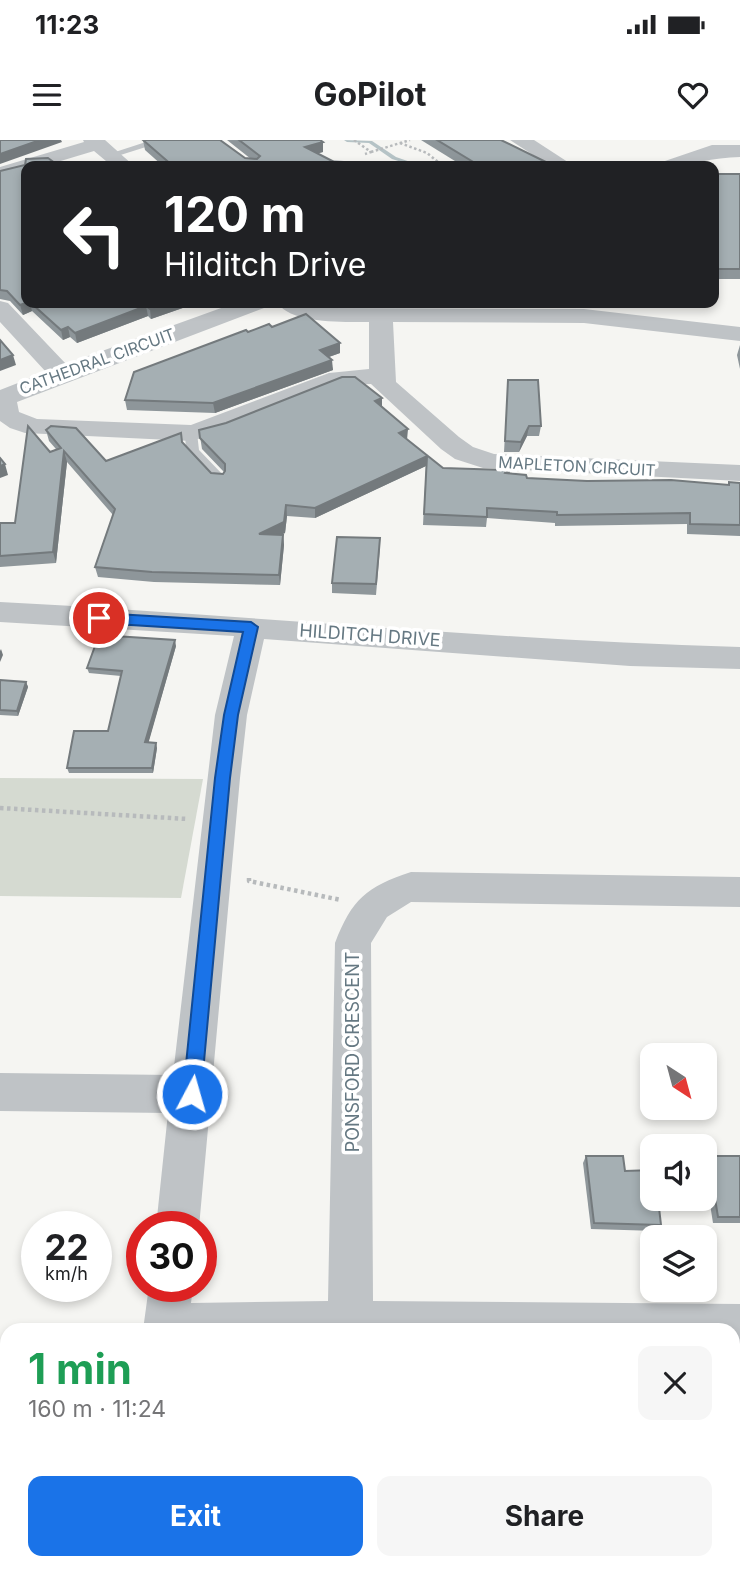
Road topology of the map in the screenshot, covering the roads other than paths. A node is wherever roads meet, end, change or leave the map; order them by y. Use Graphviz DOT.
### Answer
graph roads {
  1 [pos="163,140"];
  2 [pos="520,140"];
  3 [pos="106,151"];
  4 [pos="740,151"];
  5 [pos="58,161"];
  6 [pos="556,161"];
  7 [pos="683,161"];
  8 [pos="21,169"];
  9 [pos="0,173"];
  10 [pos="0,308"];
  11 [pos="242,308"];
  12 [pos="304,308"];
  13 [pos="459,310"];
  14 [pos="619,311"];
  15 [pos="381,316"];
  16 [pos="740,334"];
  17 [pos="62,374"];
  18 [pos="381,376"];
  19 [pos="2,407"];
  20 [pos="191,433"];
  21 [pos="740,473"];
  22 [pos="219,479"];
  23 [pos="0,612"];
  24 [pos="251,627"];
  25 [pos="740,658"];
  26 [pos="740,892"];
  27 [pos="0,1092"];
  28 [pos="192,1094"];
  29 [pos="179,1211"];
  30 [pos="167,1314"];
  31 [pos="333,1323"];
  32 [pos="351,1323"];
  33 [pos="404,1323"];
  34 [pos="500,1323"];
  1 -- 3 [label="lane"];
  2 -- 6 [label="street"];
  3 -- 5 [label="street"];
  4 -- 7 [label="street"];
  8 -- 9 [label="street"];
  10 -- 17 [label="street"];
  11 -- 17 [label="street, CATHEDRAL CIRCUIT"];
  12 -- 15 [label="street"];
  13 -- 14 [label="street"];
  13 -- 15 [label="street"];
  14 -- 16 [label="street"];
  15 -- 18 [label="street"];
  17 -- 19 [label="street, CATHEDRAL CIRCUIT"];
  18 -- 20 [label="street, CATHEDRAL CIRCUIT"];
  18 -- 21 [label="street, MAPLETON CIRCUIT"];
  19 -- 20 [label="street, CATHEDRAL CIRCUIT"];
  20 -- 22 [label="lane"];
  23 -- 24 [label="street, HILDITCH DRIVE"];
  24 -- 25 [label="street, HILDITCH DRIVE"];
  24 -- 28 [label="street"];
  26 -- 32 [label="street, PONSFORD CRESCENT"];
  27 -- 28 [label="street"];
  28 -- 29 [label="street"];
  30 -- 31 [label="street"];
  33 -- 34 [label="street"];
}
